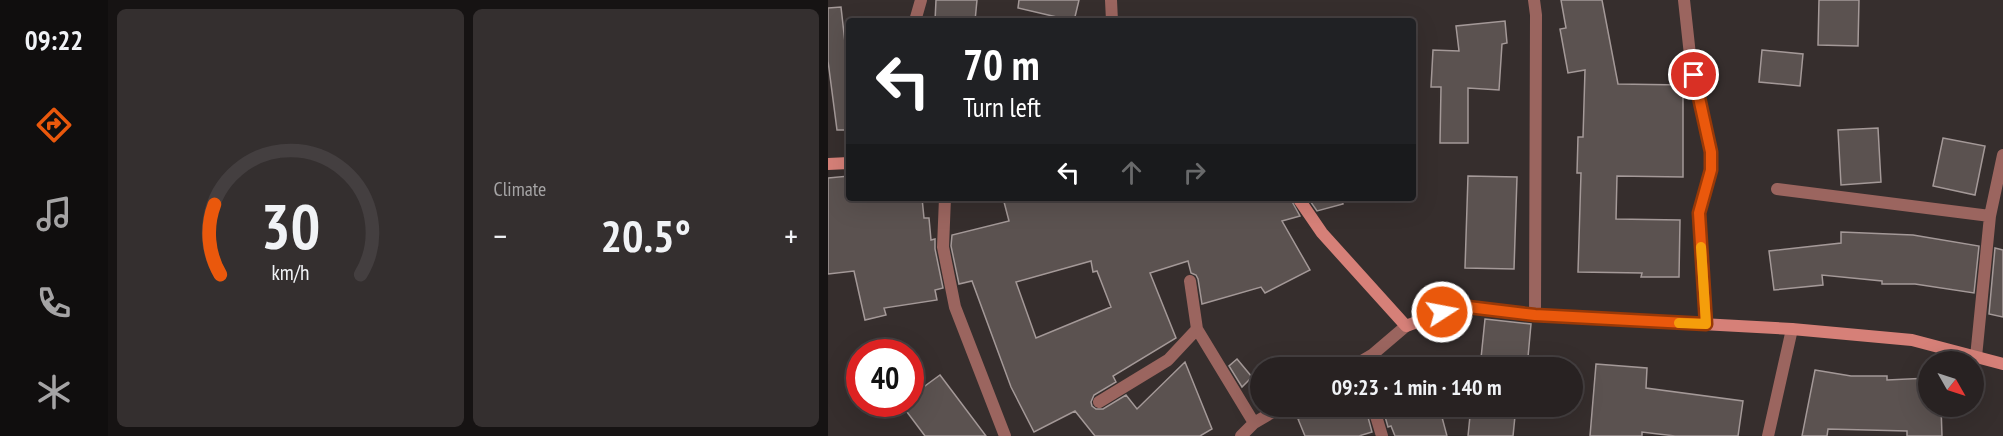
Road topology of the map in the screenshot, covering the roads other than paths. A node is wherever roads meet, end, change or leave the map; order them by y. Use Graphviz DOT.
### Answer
graph roads {
  1 [pos="921,0"];
  2 [pos="1111,0"];
  3 [pos="1534,0"];
  4 [pos="1684,0"];
  5 [pos="916,18"];
  6 [pos="1112,18"];
  7 [pos="2003,155"];
  8 [pos="846,163"];
  9 [pos="828,164"];
  10 [pos="2000,181"];
  11 [pos="1777,189"];
  12 [pos="945,201"];
  13 [pos="1300,201"];
  14 [pos="1990,216"];
  15 [pos="1190,281"];
  16 [pos="1535,315"];
  17 [pos="1706,324"];
  18 [pos="1406,326"];
  19 [pos="1197,329"];
  20 [pos="1792,330"];
  21 [pos="1953,351"];
  22 [pos="1977,351"];
  23 [pos="1375,357"];
  24 [pos="1984,359"];
  25 [pos="2003,364"];
  26 [pos="1099,402"];
  27 [pos="1264,417"];
  28 [pos="1376,417"];
  29 [pos="1254,423"];
  30 [pos="1005,436"];
  31 [pos="1241,436"];
  32 [pos="1382,436"];
  33 [pos="1768,436"];
  1 -- 5 [label="street"];
  2 -- 6 [label="street"];
  3 -- 16 [label="street"];
  4 -- 17 [label="street"];
  7 -- 10 [label="street"];
  8 -- 9 [label="street"];
  10 -- 14 [label="street"];
  11 -- 14 [label="street"];
  12 -- 30 [label="street"];
  13 -- 18 [label="street"];
  14 -- 22 [label="street"];
  15 -- 19 [label="street"];
  16 -- 17 [label="street"];
  16 -- 18 [label="street"];
  17 -- 20 [label="street"];
  18 -- 23 [label="street"];
  19 -- 26 [label="street"];
  19 -- 29 [label="street"];
  20 -- 21 [label="street"];
  20 -- 33 [label="street"];
  24 -- 25 [label="street"];
  27 -- 29 [label="street"];
  28 -- 32 [label="street"];
  29 -- 31 [label="street"];
}
